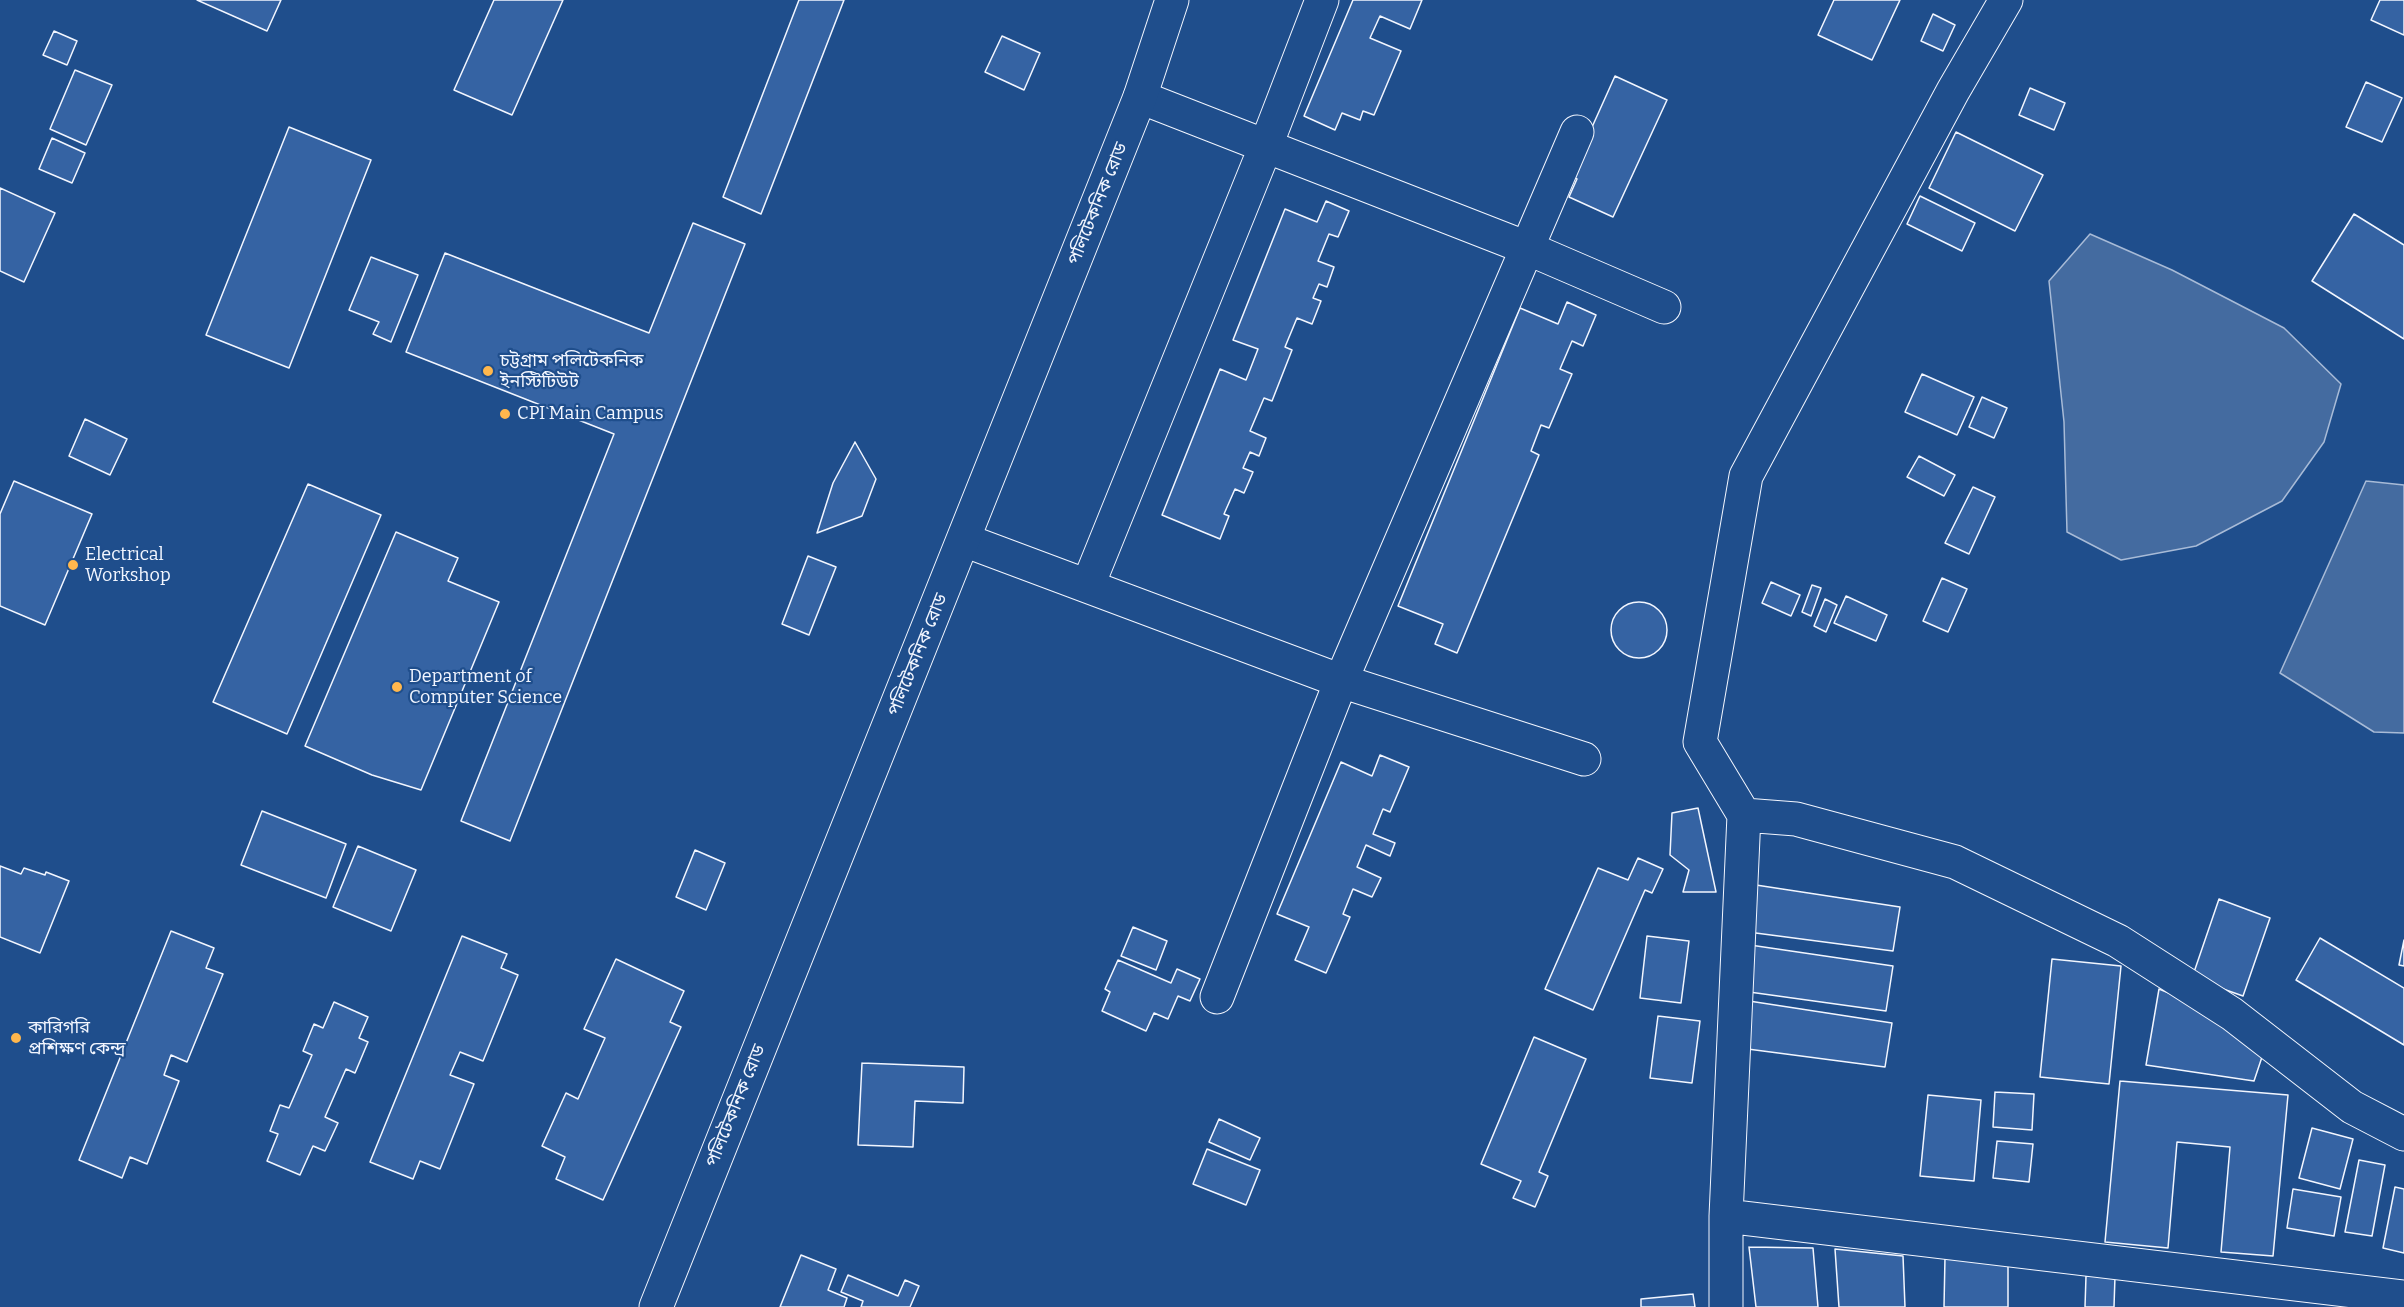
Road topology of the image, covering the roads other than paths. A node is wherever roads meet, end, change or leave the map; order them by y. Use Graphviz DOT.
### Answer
graph roads {
  1 [pos="1172,0"];
  2 [pos="1322,0"];
  3 [pos="2006,0"];
  4 [pos="1140,97"];
  5 [pos="1577,132"];
  6 [pos="1265,148"];
  7 [pos="1527,248"];
  8 [pos="1664,308"];
  9 [pos="964,540"];
  10 [pos="1088,585"];
  11 [pos="1341,681"];
  12 [pos="1584,759"];
  13 [pos="1744,815"];
  14 [pos="1217,997"];
  15 [pos="2404,1134"];
  16 [pos="1726,1216"];
  17 [pos="2404,1297"];
  18 [pos="656,1307"];
  19 [pos="1726,1307"];
  1 -- 4 [label="street, পলিটেকনিক রোড"];
  2 -- 6 [label="street"];
  3 -- 13 [label="street"];
  4 -- 6 [label="street"];
  4 -- 9 [label="street, পলিটেকনিক রোড"];
  5 -- 7 [label="street"];
  6 -- 7 [label="street"];
  6 -- 10 [label="street"];
  7 -- 8 [label="street"];
  7 -- 11 [label="street"];
  9 -- 10 [label="street"];
  9 -- 18 [label="street, পলিটেকনিক রোড"];
  10 -- 11 [label="street"];
  11 -- 12 [label="street"];
  11 -- 14 [label="street"];
  13 -- 15 [label="street"];
  13 -- 16 [label="street"];
  16 -- 17 [label="street"];
  16 -- 19 [label="street"];
}
